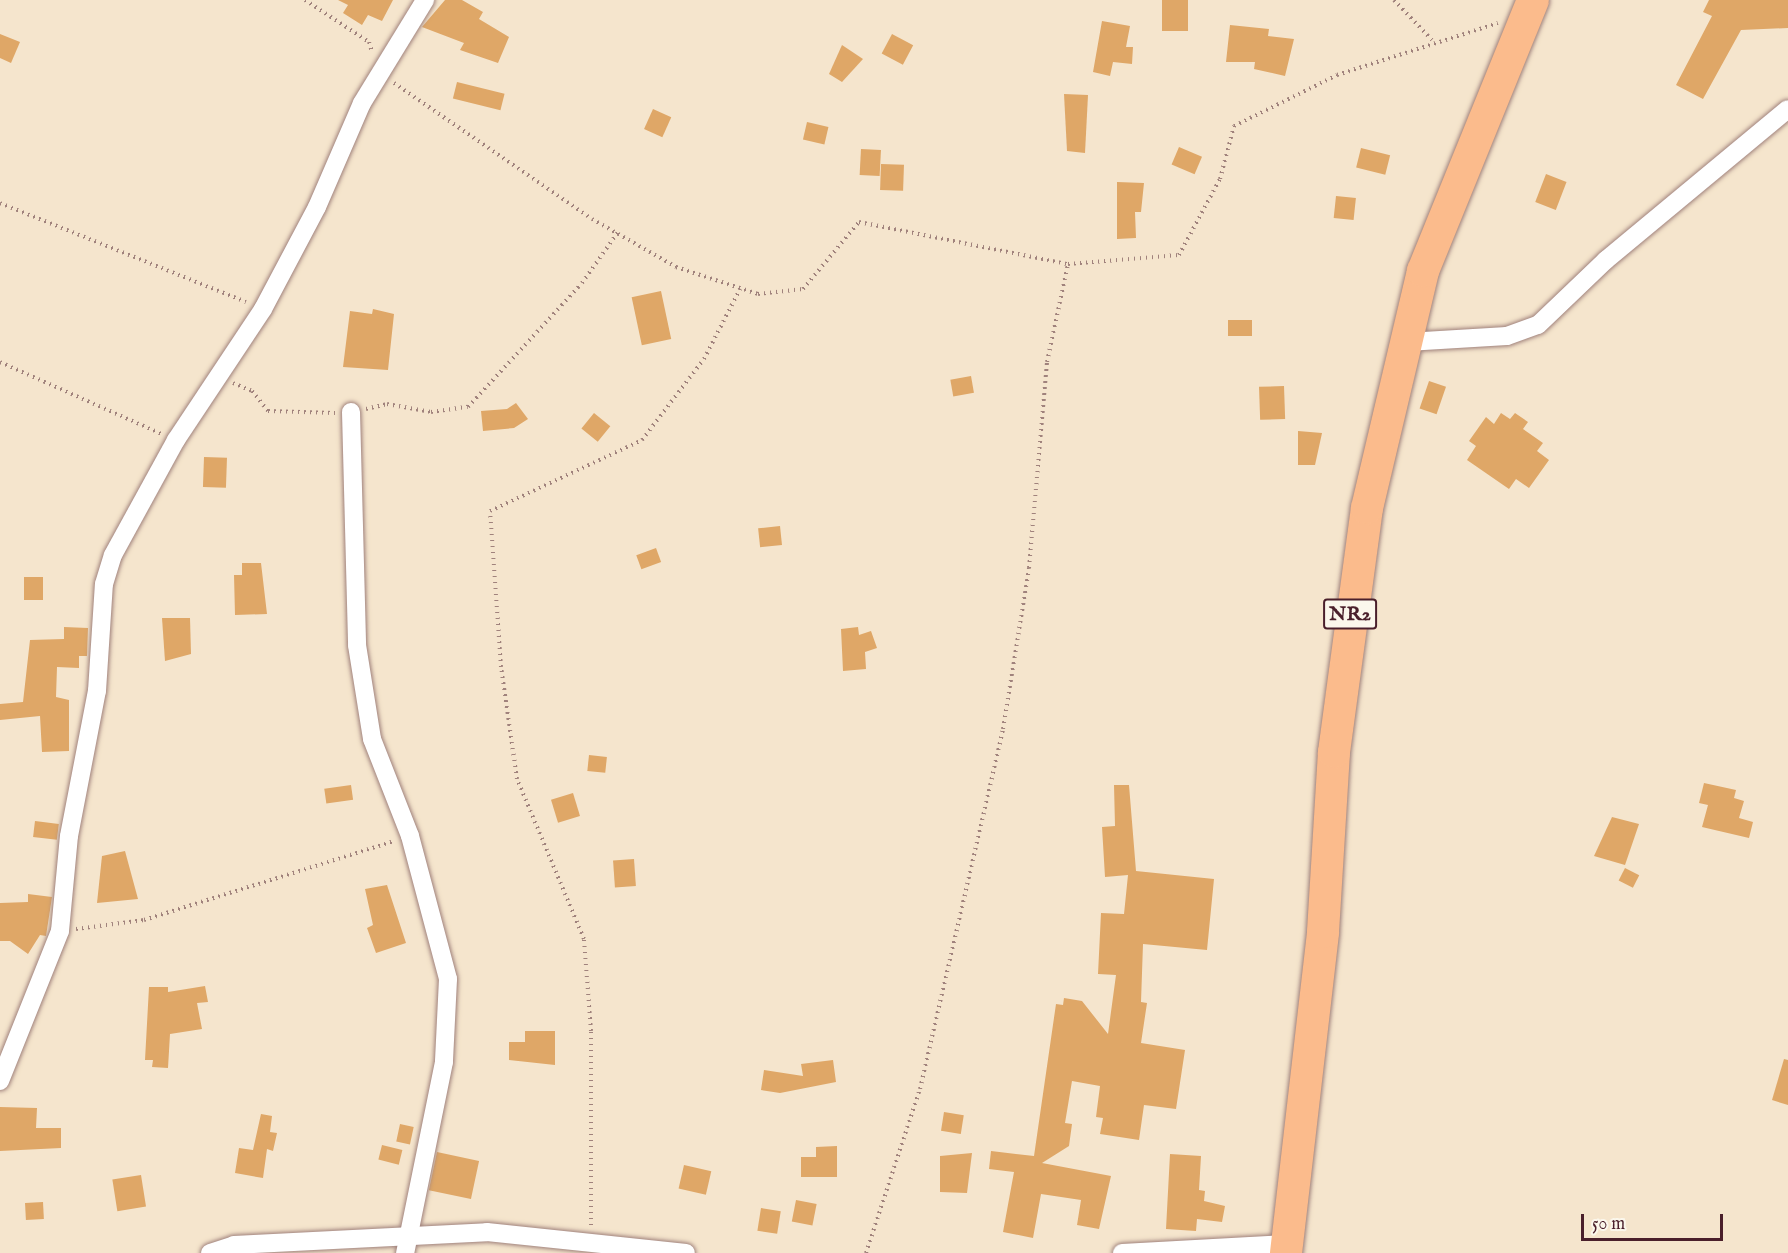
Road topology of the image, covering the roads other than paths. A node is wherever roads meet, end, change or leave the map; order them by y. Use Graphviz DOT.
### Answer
graph roads {
  1 [pos="425,0"];
  2 [pos="1530,8"];
  3 [pos="1788,109"];
  4 [pos="1407,342"];
  5 [pos="351,412"];
  6 [pos="0,1081"];
  7 [pos="412,1233"];
  8 [pos="1287,1248"];
  9 [pos="210,1253"];
  10 [pos="405,1253"];
  11 [pos="686,1253"];
  12 [pos="1122,1253"];
  1 -- 6 [label="street"];
  2 -- 4 [label="highway, NR2"];
  3 -- 4 [label="street"];
  4 -- 8 [label="highway, NR2"];
  5 -- 7 [label="street"];
  7 -- 9 [label="street"];
  7 -- 10 [label="street"];
  7 -- 11 [label="street"];
  8 -- 12 [label="street"];
}
